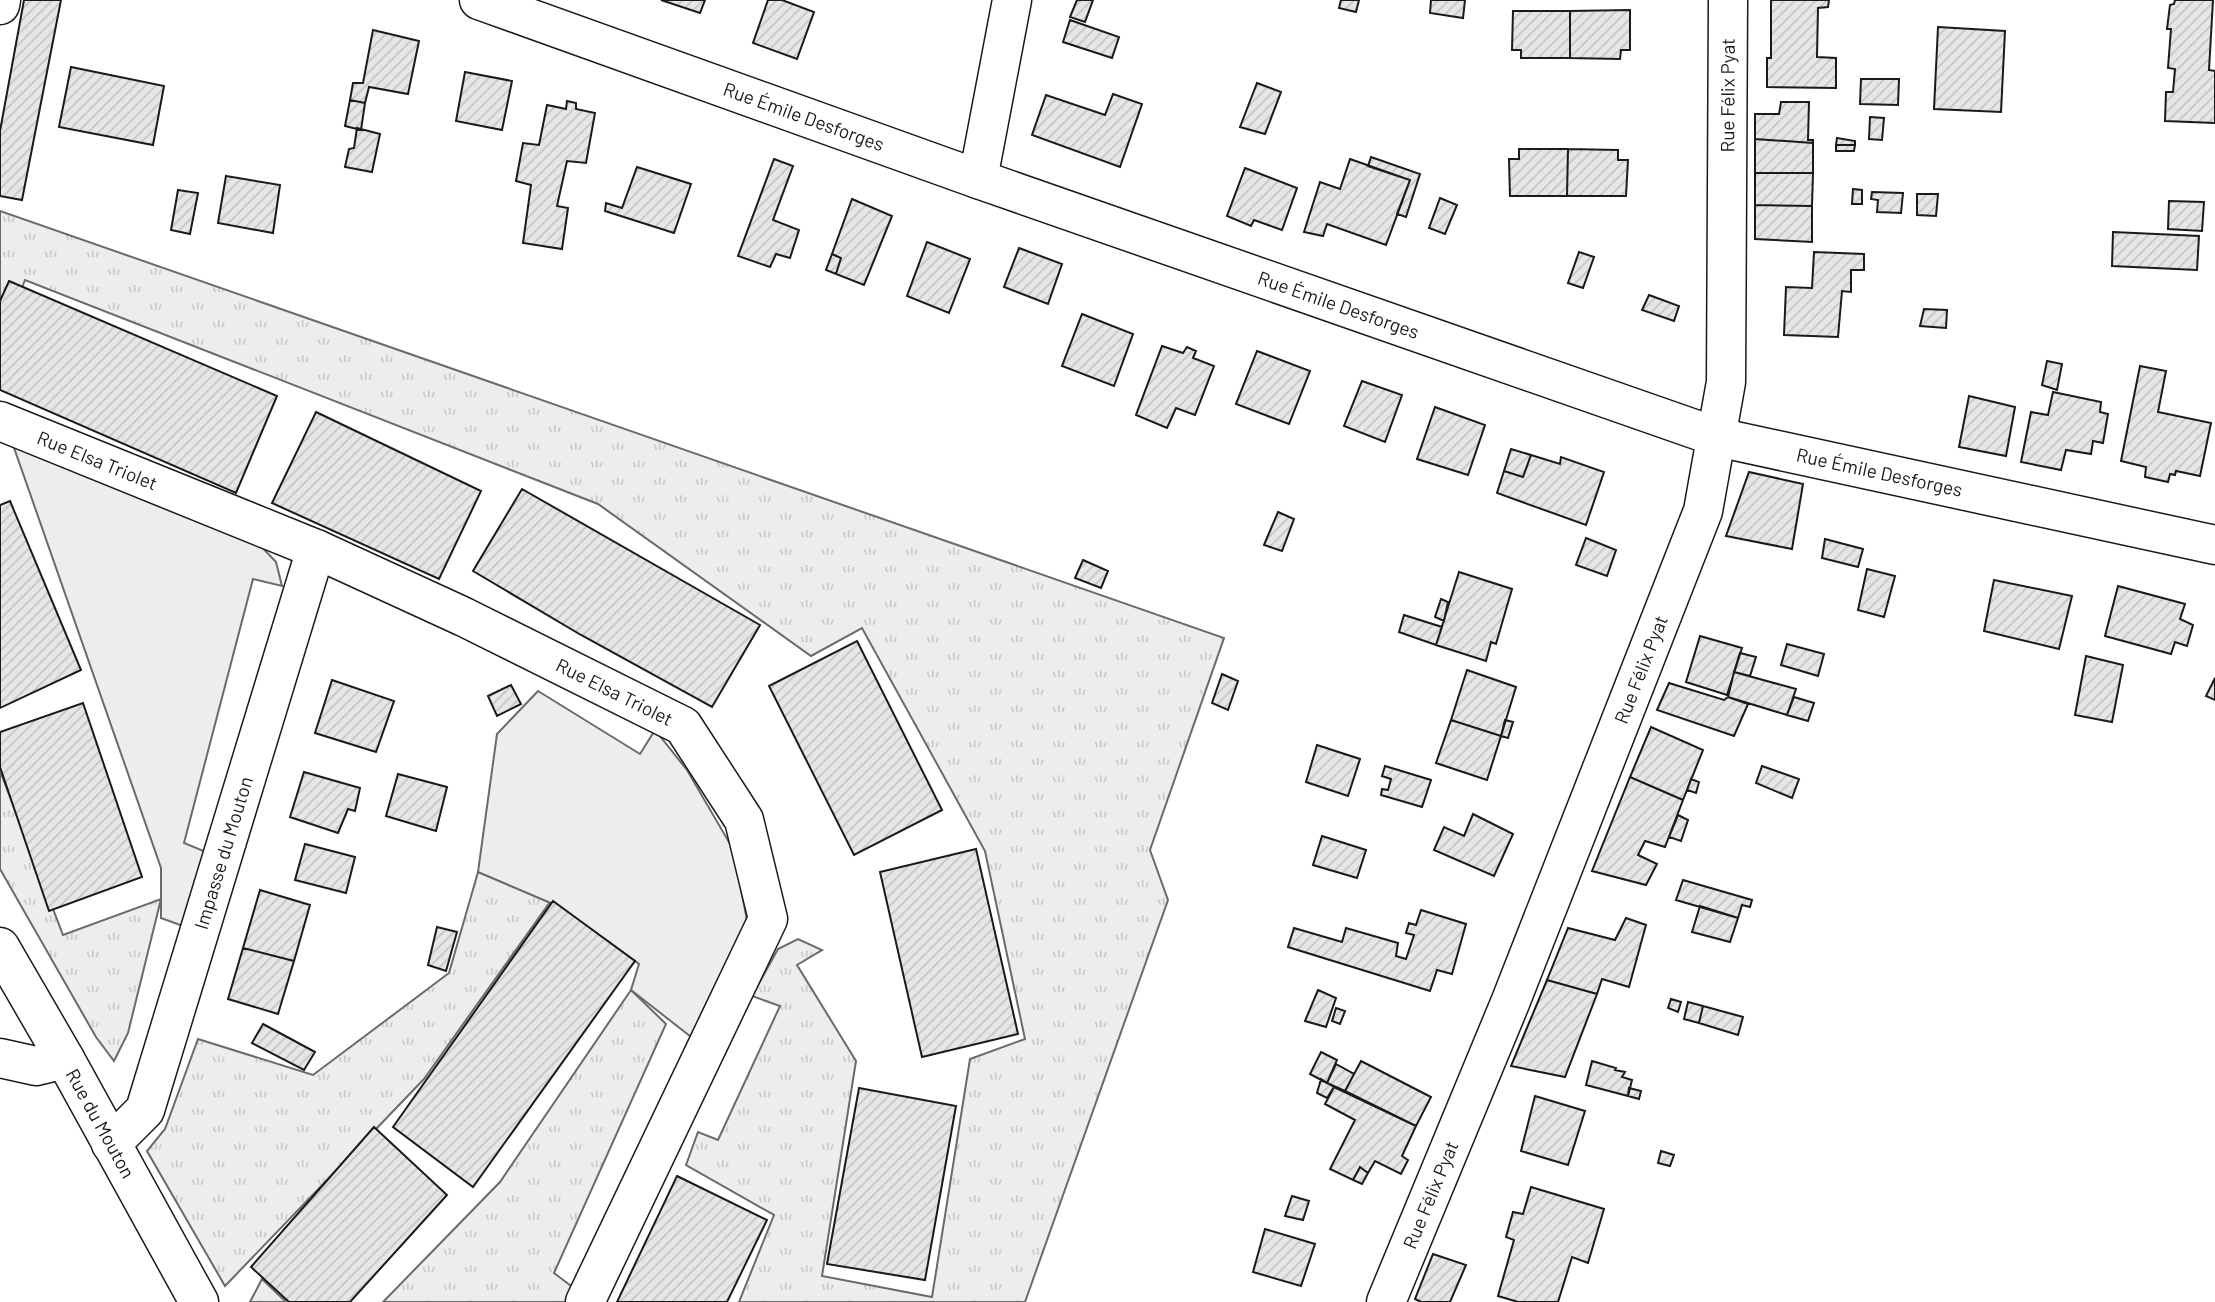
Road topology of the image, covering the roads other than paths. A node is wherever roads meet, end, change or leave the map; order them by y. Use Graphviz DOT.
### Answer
graph roads {
  1 [pos="480,0"];
  2 [pos="1012,0"];
  3 [pos="1728,0"];
  4 [pos="978,179"];
  5 [pos="0,421"];
  6 [pos="1717,436"];
  7 [pos="2215,545"];
  8 [pos="316,549"];
  9 [pos="0,947"];
  10 [pos="0,1058"];
  11 [pos="65,1059"];
  12 [pos="111,1144"];
  13 [pos="199,1302"];
  14 [pos="585,1302"];
  15 [pos="1386,1302"];
  1 -- 4 [label="street, Rue Émile Desforges"];
  2 -- 4 [label="street"];
  3 -- 6 [label="street, Rue Félix Pyat"];
  4 -- 6 [label="street, Rue Émile Desforges"];
  5 -- 8 [label="street, Rue Elsa Triolet"];
  6 -- 7 [label="street, Rue Émile Desforges"];
  6 -- 15 [label="street, Rue Félix Pyat"];
  8 -- 12 [label="street, Impasse du Mouton"];
  8 -- 14 [label="street, Rue Elsa Triolet"];
  9 -- 11 [label="street, Rue du Mouton"];
  10 -- 11 [label="street"];
  11 -- 12 [label="street, Rue du Mouton"];
  12 -- 13 [label="street, Rue du Mouton"];
}
